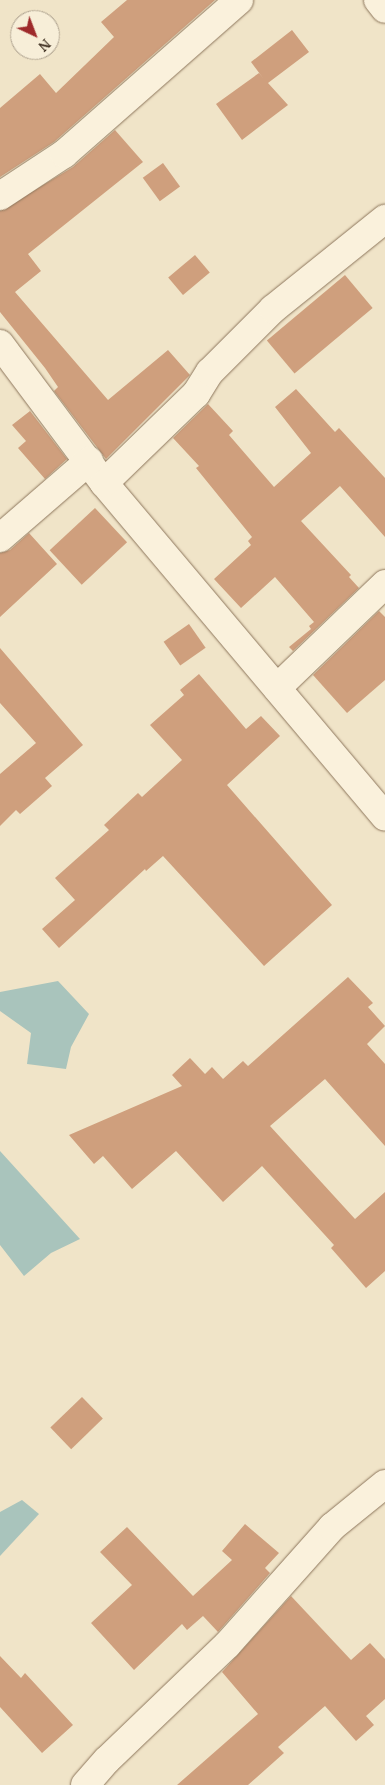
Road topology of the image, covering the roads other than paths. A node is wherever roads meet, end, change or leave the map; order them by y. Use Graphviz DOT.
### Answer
graph roads {
  1 [pos="239,0"];
  2 [pos="378,0"];
  3 [pos="385,9"];
  4 [pos="0,196"];
  5 [pos="385,219"];
  6 [pos="0,344"];
  7 [pos="89,461"];
  8 [pos="104,483"];
  9 [pos="0,538"];
  10 [pos="385,584"];
  11 [pos="277,688"];
  12 [pos="385,817"];
  13 [pos="385,1484"];
  14 [pos="85,1785"];
  1 -- 4 [label="street"];
  2 -- 3 [label="street"];
  5 -- 8 [label="street"];
  6 -- 7 [label="street"];
  7 -- 8 [label="street"];
  7 -- 9 [label="street"];
  8 -- 11 [label="street"];
  10 -- 11 [label="street"];
  11 -- 12 [label="street"];
  13 -- 14 [label="street"];
}
